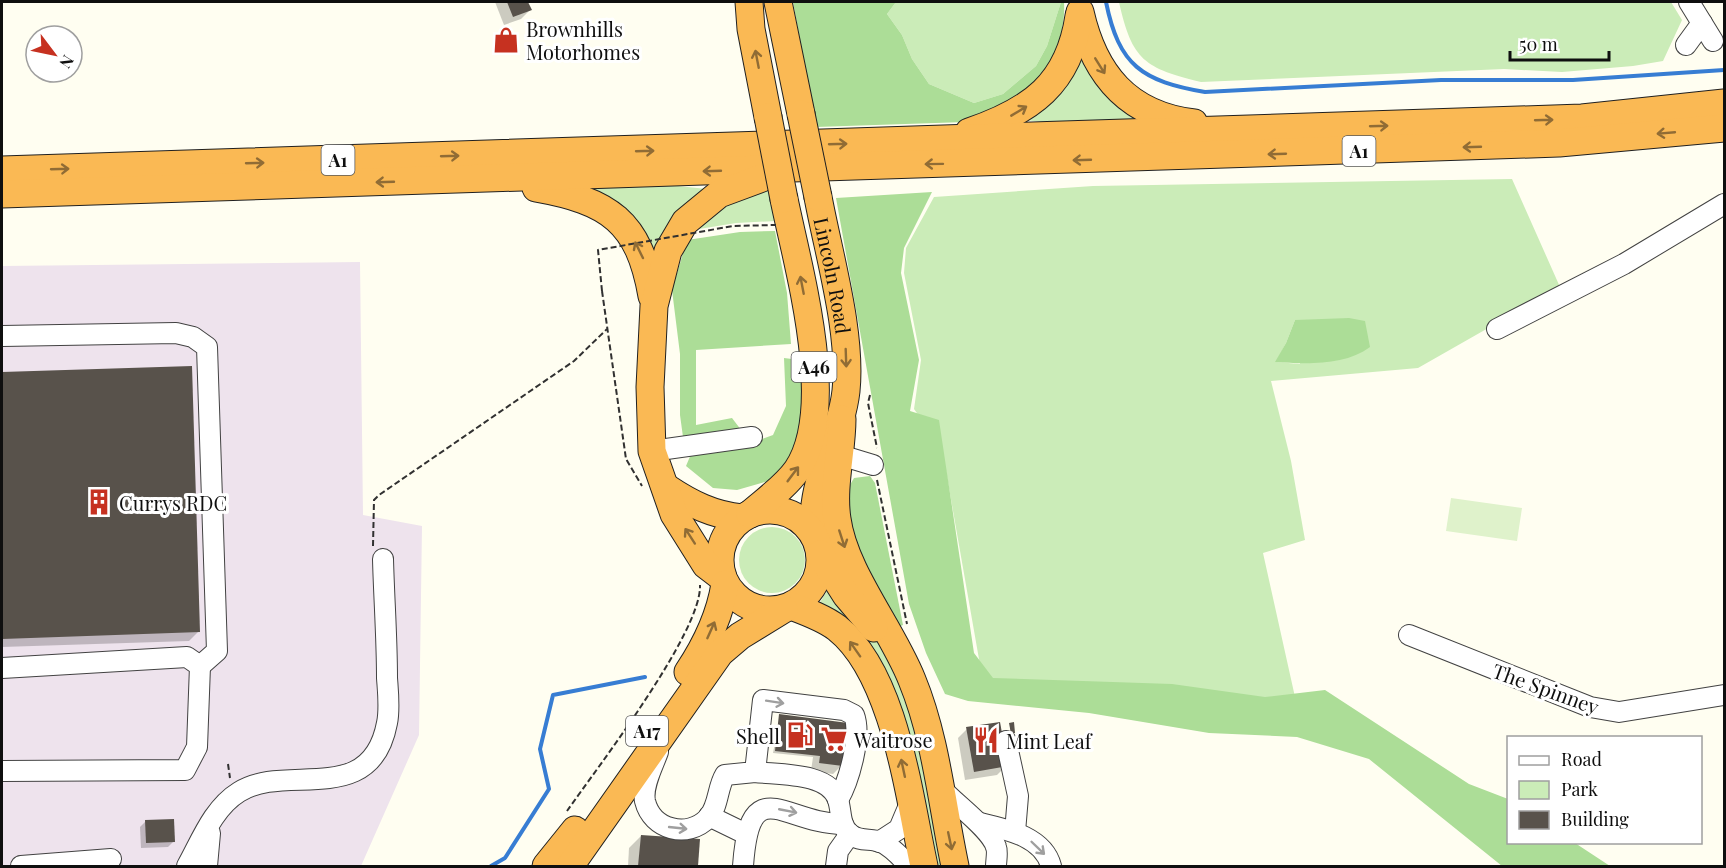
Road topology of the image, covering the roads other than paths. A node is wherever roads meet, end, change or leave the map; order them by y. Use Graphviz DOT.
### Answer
graph roads {
  1 [pos="749,2"];
  2 [pos="778,2"];
  3 [pos="1689,2"];
  4 [pos="1079,7"];
  5 [pos="1702,23"];
  6 [pos="1713,41"];
  7 [pos="1686,45"];
  8 [pos="1725,103"];
  9 [pos="1725,128"];
  10 [pos="1257,131"];
  11 [pos="945,140"];
  12 [pos="792,169"];
  13 [pos="2,170"];
  14 [pos="485,178"];
  15 [pos="2,194"];
  16 [pos="1725,204"];
  17 [pos="654,306"];
  18 [pos="1497,329"];
  19 [pos="2,336"];
  20 [pos="842,419"];
  21 [pos="752,437"];
  22 [pos="652,451"];
  23 [pos="840,455"];
  24 [pos="873,465"];
  25 [pos="657,490"];
  26 [pos="746,516"];
  27 [pos="819,550"];
  28 [pos="383,559"];
  29 [pos="716,581"];
  30 [pos="788,607"];
  31 [pos="1408,635"];
  32 [pos="200,666"];
  33 [pos="2,668"];
  34 [pos="913,682"];
  35 [pos="1725,695"];
  36 [pos="665,729"];
  37 [pos="1006,741"];
  38 [pos="2,771"];
  39 [pos="755,772"];
  40 [pos="939,784"];
  41 [pos="838,800"];
  42 [pos="910,803"];
  43 [pos="709,816"];
  44 [pos="980,823"];
  45 [pos="211,824"];
  46 [pos="846,829"];
  47 [pos="1015,832"];
  48 [pos="746,834"];
  49 [pos="879,842"];
  50 [pos="111,859"];
  51 [pos="78,865"];
  52 [pos="21,867"];
  53 [pos="187,867"];
  54 [pos="207,867"];
  55 [pos="546,867"];
  56 [pos="570,867"];
  57 [pos="743,867"];
  58 [pos="837,867"];
  59 [pos="909,867"];
  60 [pos="924,867"];
  61 [pos="955,867"];
  62 [pos="996,867"];
  63 [pos="1051,867"];
  26 -- 1 [label="highway, Lincoln Road / A46, one-way, bridge"];
  2 -- 20 [label="highway, Lincoln Road / A46, one-way, bridge"];
  3 -- 5 [label="street"];
  4 -- 10 [label="highway, one-way"];
  11 -- 4 [label="highway, one-way"];
  5 -- 6 [label="street"];
  5 -- 7 [label="street"];
  10 -- 8 [label="highway, A1, one-way"];
  9 -- 12 [label="highway, A1, one-way"];
  10 -- 11 [label="highway, A1"];
  13 -- 11 [label="highway, A1, one-way"];
  12 -- 14 [label="highway, A1, one-way"];
  12 -- 17 [label="highway"];
  14 -- 15 [label="highway, A1, one-way"];
  17 -- 14 [label="highway, one-way"];
  16 -- 18 [label="street"];
  17 -- 22 [label="highway"];
  19 -- 32 [label="street"];
  20 -- 23 [label="highway, A46"];
  20 -- 27 [label="highway, Lincoln Road / A46"];
  21 -- 22 [label="street"];
  22 -- 25 [label="highway"];
  23 -- 24 [label="street"];
  23 -- 34 [label="highway, A46, one-way"];
  25 -- 26 [label="highway"];
  29 -- 25 [label="highway, one-way"];
  26 -- 27 [label="highway"];
  26 -- 29 [label="highway"];
  27 -- 30 [label="highway"];
  27 -- 34 [label="highway, A46"];
  28 -- 45 [label="street"];
  29 -- 30 [label="highway"];
  55 -- 29 [label="highway, A17, one-way"];
  30 -- 36 [label="highway, A17"];
  42 -- 30 [label="highway, one-way"];
  31 -- 35 [label="street, The Spinney"];
  32 -- 33 [label="street"];
  32 -- 38 [label="street"];
  34 -- 40 [label="highway, A46"];
  36 -- 43 [label="street, one-way"];
  36 -- 56 [label="highway, A17"];
  37 -- 47 [label="street"];
  39 -- 41 [label="street"];
  39 -- 41 [label="street, one-way"];
  39 -- 43 [label="street"];
  40 -- 44 [label="street"];
  40 -- 61 [label="highway, A46, one-way"];
  41 -- 46 [label="street"];
  42 -- 49 [label="street"];
  42 -- 60 [label="highway"];
  43 -- 48 [label="street"];
  44 -- 47 [label="street"];
  44 -- 62 [label="street"];
  45 -- 53 [label="street"];
  45 -- 54 [label="street"];
  48 -- 46 [label="street, one-way"];
  46 -- 49 [label="street"];
  46 -- 58 [label="street"];
  47 -- 63 [label="street, one-way"];
  48 -- 57 [label="street"];
  49 -- 59 [label="street"];
  50 -- 51 [label="street"];
  51 -- 52 [label="street"];
}
